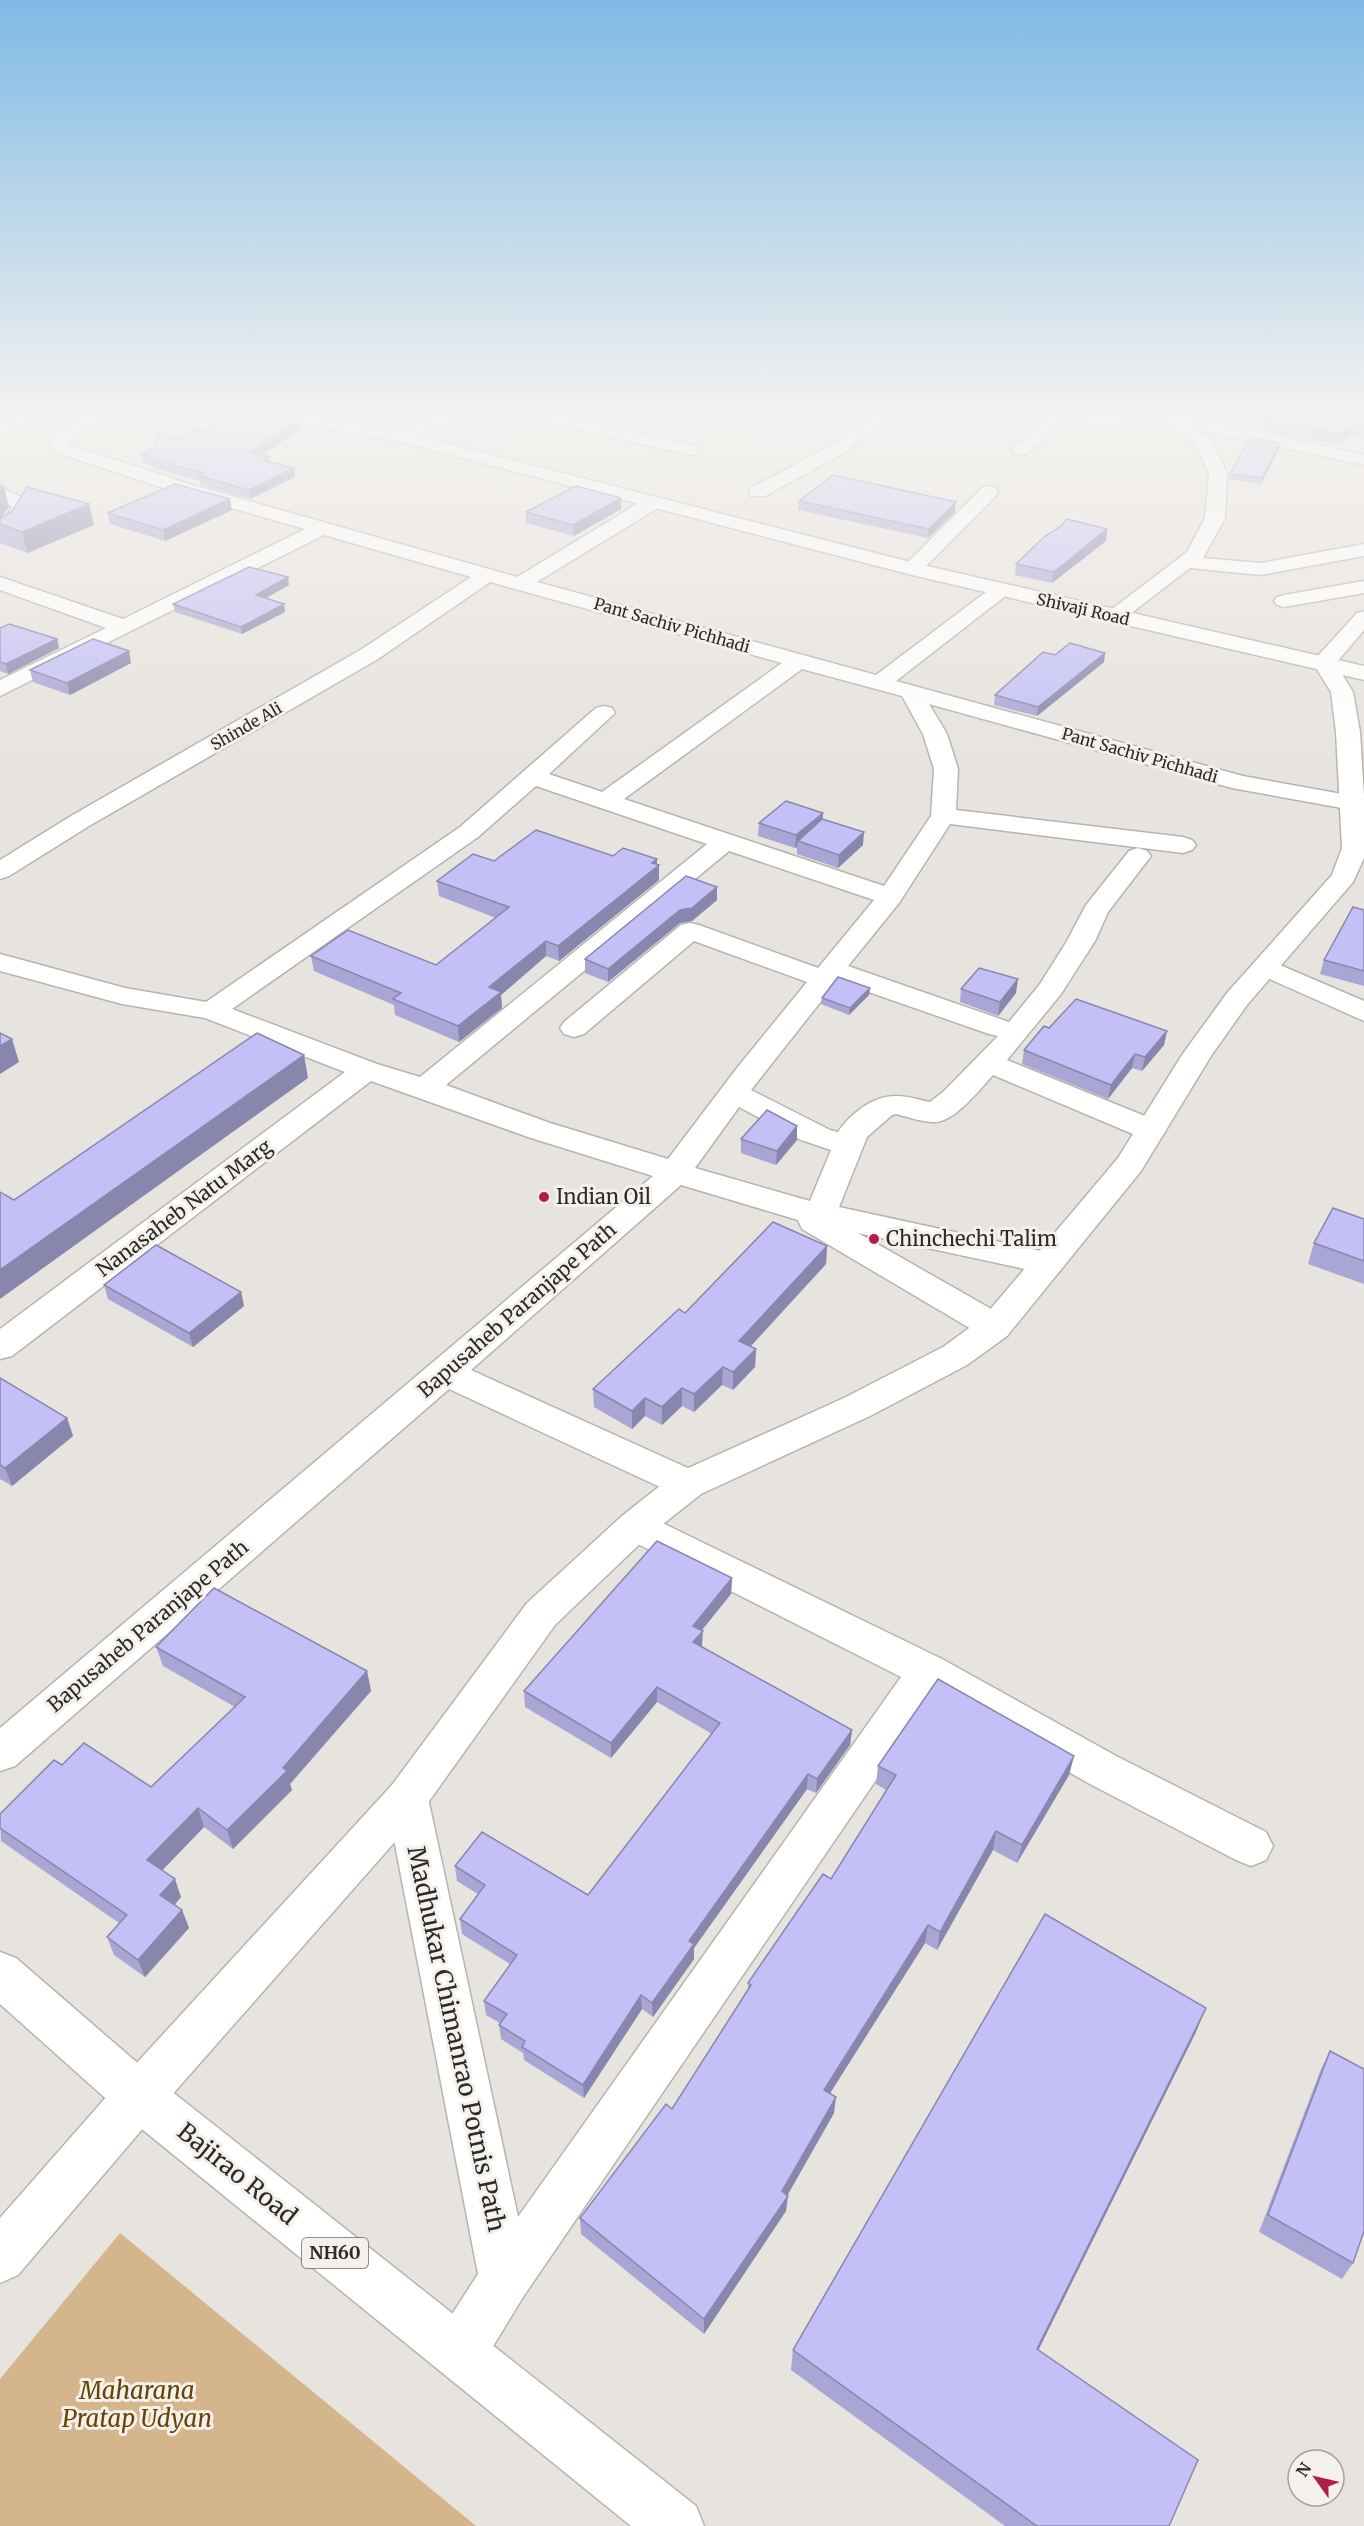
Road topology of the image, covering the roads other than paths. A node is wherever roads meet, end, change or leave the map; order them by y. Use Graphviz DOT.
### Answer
graph roads {
  1 [pos="320,527"];
  2 [pos="613,527"];
  3 [pos="750,527"];
  4 [pos="954,527"];
  5 [pos="1210,527"];
  6 [pos="324,528"];
  7 [pos="1364,550"];
  8 [pos="1186,562"];
  9 [pos="912,569"];
  10 [pos="488,575"];
  11 [pos="0,583"];
  12 [pos="522,583"];
  13 [pos="1364,587"];
  14 [pos="1001,590"];
  15 [pos="1284,602"];
  16 [pos="1114,617"];
  17 [pos="1364,617"];
  18 [pos="124,627"];
  19 [pos="800,660"];
  20 [pos="1324,663"];
  21 [pos="1364,673"];
  22 [pos="895,687"];
  23 [pos="0,689"];
  24 [pos="604,713"];
  25 [pos="533,777"];
  26 [pos="606,801"];
  27 [pos="1358,804"];
  28 [pos="943,816"];
  29 [pos="725,842"];
  30 [pos="1183,844"];
  31 [pos="1138,856"];
  32 [pos="0,871"];
  33 [pos="890,897"];
  34 [pos="0,962"];
  35 [pos="1266,968"];
  36 [pos="828,974"];
  37 [pos="211,1011"];
  38 [pos="1364,1012"];
  39 [pos="574,1028"];
  40 [pos="999,1028"];
  41 [pos="989,1063"];
  42 [pos="367,1070"];
  43 [pos="425,1088"];
  44 [pos="733,1093"];
  45 [pos="1151,1130"];
  46 [pos="849,1143"];
  47 [pos="674,1173"];
  48 [pos="804,1210"];
  49 [pos="1048,1263"];
  50 [pos="995,1328"];
  51 [pos="0,1347"];
  52 [pos="445,1373"];
  53 [pos="688,1484"];
  54 [pos="635,1526"];
  55 [pos="928,1671"];
  56 [pos="0,1753"];
  57 [pos="407,1798"];
  58 [pos="1251,1846"];
  59 [pos="0,1974"];
  60 [pos="139,2096"];
  61 [pos="0,2257"];
  62 [pos="505,2279"];
  63 [pos="459,2352"];
  64 [pos="665,2522"];
  1 -- 6 [label="main road, Pant Sachiv Pichhadi"];
  2 -- 12 [label="main road"];
  3 -- 9 [label="main road, Shivaji Road"];
  4 -- 9 [label="main road"];
  5 -- 8 [label="main road"];
  6 -- 10 [label="main road, Pant Sachiv Pichhadi"];
  6 -- 18 [label="main road"];
  7 -- 8 [label="main road"];
  8 -- 16 [label="main road"];
  9 -- 14 [label="main road, Shivaji Road"];
  10 -- 12 [label="main road, Pant Sachiv Pichhadi"];
  10 -- 32 [label="main road, Shinde Ali"];
  11 -- 18 [label="main road"];
  12 -- 19 [label="main road, Pant Sachiv Pichhadi"];
  13 -- 15 [label="main road"];
  14 -- 16 [label="main road, Shivaji Road"];
  14 -- 22 [label="main road"];
  16 -- 20 [label="main road, Shivaji Road"];
  17 -- 20 [label="main road"];
  18 -- 23 [label="main road"];
  19 -- 22 [label="main road, Pant Sachiv Pichhadi"];
  19 -- 26 [label="main road"];
  20 -- 21 [label="main road, Shivaji Road"];
  20 -- 27 [label="main road"];
  22 -- 27 [label="main road, Pant Sachiv Pichhadi"];
  22 -- 28 [label="main road, Bapusaheb Paranjape Path"];
  24 -- 25 [label="main road"];
  25 -- 26 [label="main road"];
  25 -- 37 [label="main road"];
  26 -- 29 [label="main road"];
  27 -- 35 [label="main road"];
  28 -- 30 [label="main road"];
  28 -- 33 [label="main road, Bapusaheb Paranjape Path"];
  29 -- 33 [label="main road"];
  29 -- 43 [label="main road"];
  31 -- 41 [label="main road"];
  33 -- 36 [label="main road, Bapusaheb Paranjape Path"];
  34 -- 37 [label="main road"];
  35 -- 38 [label="main road"];
  35 -- 45 [label="main road"];
  36 -- 39 [label="main road"];
  36 -- 40 [label="main road"];
  36 -- 44 [label="main road, Bapusaheb Paranjape Path"];
  37 -- 42 [label="main road"];
  41 -- 45 [label="main road"];
  41 -- 46 [label="main road"];
  42 -- 43 [label="main road"];
  42 -- 51 [label="main road, Nanasaheb Natu Marg"];
  43 -- 47 [label="main road"];
  44 -- 46 [label="main road"];
  44 -- 47 [label="main road, Bapusaheb Paranjape Path"];
  45 -- 49 [label="main road"];
  46 -- 48 [label="main road"];
  47 -- 48 [label="main road"];
  47 -- 52 [label="main road, Bapusaheb Paranjape Path"];
  48 -- 49 [label="main road"];
  48 -- 50 [label="main road"];
  49 -- 50 [label="main road"];
  50 -- 53 [label="main road"];
  52 -- 53 [label="main road"];
  52 -- 56 [label="main road, Bapusaheb Paranjape Path"];
  53 -- 54 [label="main road"];
  54 -- 55 [label="main road"];
  54 -- 57 [label="main road"];
  55 -- 58 [label="main road"];
  55 -- 62 [label="main road"];
  57 -- 60 [label="main road"];
  57 -- 62 [label="main road, Madhukar Chimanrao Potnis Path"];
  59 -- 60 [label="main road, Bajirao Road / NH60"];
  60 -- 61 [label="main road"];
  60 -- 63 [label="main road, Bajirao Road / NH60"];
  62 -- 63 [label="main road"];
  63 -- 64 [label="main road, Bajirao Road / NH60"];
}
